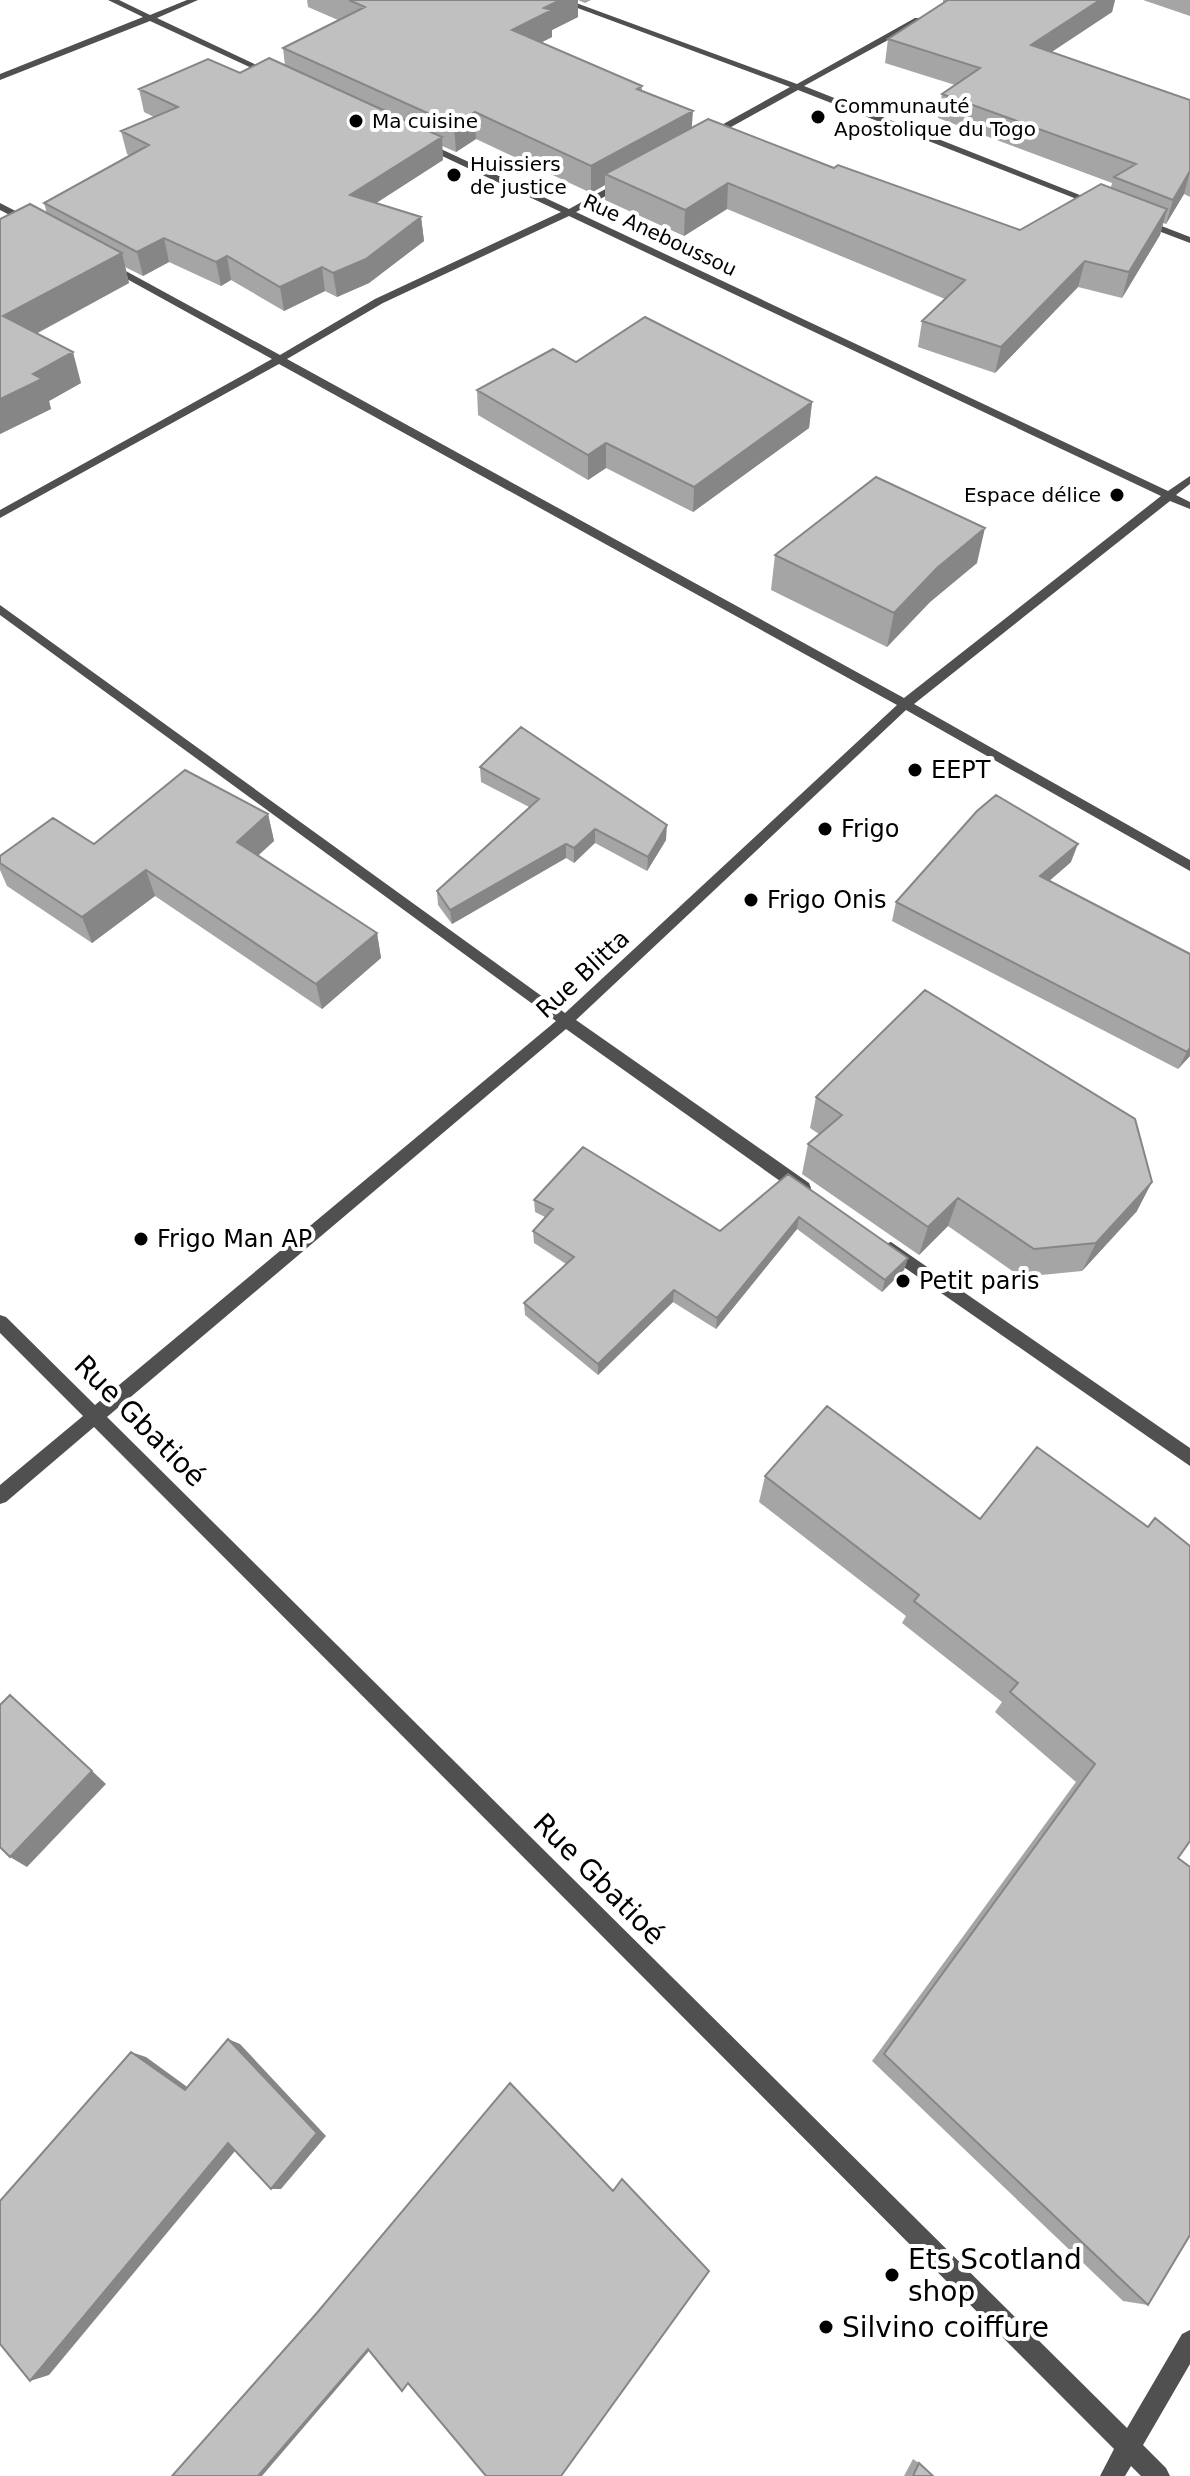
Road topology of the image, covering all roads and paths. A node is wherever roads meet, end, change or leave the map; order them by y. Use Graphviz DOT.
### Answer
graph roads {
  1 [pos="112,0"];
  2 [pos="194,0"];
  3 [pos="560,0"];
  4 [pos="151,17"];
  5 [pos="918,20"];
  6 [pos="0,77"];
  7 [pos="281,78"];
  8 [pos="798,87"];
  9 [pos="411,138"];
  10 [pos="704,139"];
  11 [pos="637,175"];
  12 [pos="0,206"];
  13 [pos="1103,206"];
  14 [pos="570,212"];
  15 [pos="1132,218"];
  16 [pos="40,228"];
  17 [pos="1190,240"];
  18 [pos="94,257"];
  19 [pos="282,358"];
  20 [pos="1190,479"];
  21 [pos="1169,496"];
  22 [pos="1190,506"];
  23 [pos="0,515"];
  24 [pos="0,609"];
  25 [pos="905,704"];
  26 [pos="1190,866"];
  27 [pos="566,1021"];
  28 [pos="813,1194"];
  29 [pos="878,1240"];
  30 [pos="0,1322"];
  31 [pos="96,1416"];
  32 [pos="1190,1458"];
  33 [pos="0,1496"];
  34 [pos="1190,2342"];
  35 [pos="1128,2448"];
  36 [pos="1112,2476"];
  37 [pos="1158,2476"];
  1 -- 4 [label="street"];
  2 -- 4 [label="street"];
  3 -- 8 [label="street"];
  4 -- 6 [label="street"];
  4 -- 7 [label="street"];
  5 -- 8 [label="street"];
  8 -- 10 [label="street"];
  8 -- 13 [label="street"];
  9 -- 14 [label="street, Rue Aneboussou"];
  11 -- 14 [label="street"];
  12 -- 16 [label="street"];
  14 -- 19 [label="street"];
  14 -- 21 [label="street, Rue Aneboussou"];
  15 -- 17 [label="street"];
  18 -- 19 [label="street"];
  19 -- 23 [label="street"];
  19 -- 25 [label="street"];
  20 -- 21 [label="street, Rue Blitta"];
  21 -- 22 [label="street, Rue Aneboussou"];
  21 -- 25 [label="street, Rue Blitta"];
  24 -- 27 [label="street"];
  25 -- 26 [label="street"];
  25 -- 27 [label="street, Rue Blitta"];
  27 -- 28 [label="street"];
  27 -- 31 [label="street, Rue Blitta"];
  29 -- 32 [label="street"];
  30 -- 31 [label="street, Rue Gbatioé"];
  31 -- 33 [label="street, Rue Blitta"];
  31 -- 35 [label="street, Rue Gbatioé"];
  34 -- 35 [label="street"];
  35 -- 36 [label="street"];
  35 -- 37 [label="street, Rue Gbatioé"];
}
